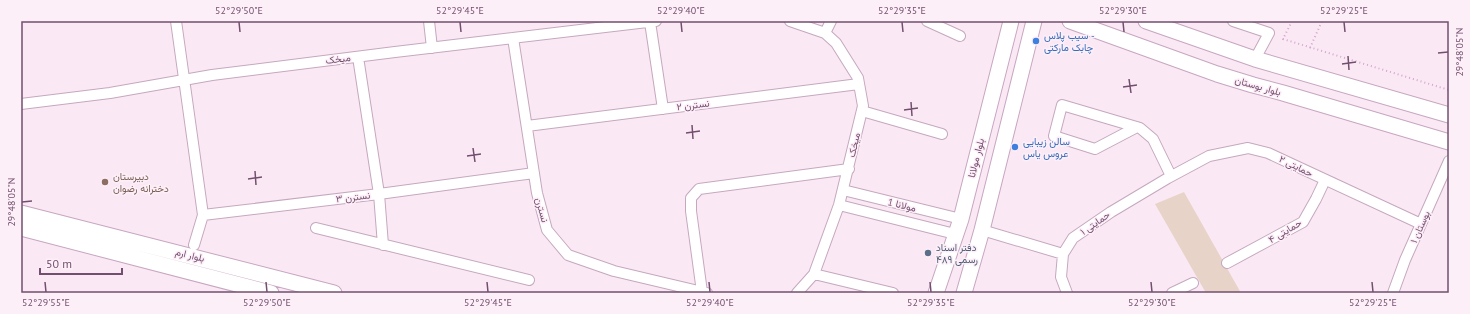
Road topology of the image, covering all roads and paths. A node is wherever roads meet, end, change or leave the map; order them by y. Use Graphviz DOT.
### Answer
graph roads {
  1 [pos="176,21"];
  2 [pos="428,21"];
  3 [pos="653,21"];
  4 [pos="790,21"];
  5 [pos="831,21"];
  6 [pos="927,21"];
  7 [pos="1011,21"];
  8 [pos="1034,21"];
  9 [pos="1070,21"];
  10 [pos="1146,21"];
  11 [pos="1233,21"];
  12 [pos="1292,21"];
  13 [pos="1322,21"];
  14 [pos="579,26"];
  15 [pos="825,33"];
  16 [pos="960,36"];
  17 [pos="513,38"];
  18 [pos="432,48"];
  19 [pos="1310,48"];
  20 [pos="358,57"];
  21 [pos="1255,58"];
  22 [pos="185,80"];
  23 [pos="859,84"];
  24 [pos="1449,90"];
  25 [pos="21,104"];
  26 [pos="663,109"];
  27 [pos="862,111"];
  28 [pos="1449,115"];
  29 [pos="527,126"];
  30 [pos="1137,127"];
  31 [pos="942,134"];
  32 [pos="1449,142"];
  33 [pos="1449,161"];
  34 [pos="849,169"];
  35 [pos="534,173"];
  36 [pos="1169,177"];
  37 [pos="1325,180"];
  38 [pos="843,190"];
  39 [pos="379,194"];
  40 [pos="839,205"];
  41 [pos="21,213"];
  42 [pos="203,215"];
  43 [pos="961,219"];
  44 [pos="1421,224"];
  45 [pos="21,228"];
  46 [pos="316,228"];
  47 [pos="87,230"];
  48 [pos="982,230"];
  49 [pos="955,234"];
  50 [pos="83,244"];
  51 [pos="194,245"];
  52 [pos="383,245"];
  53 [pos="1063,254"];
  54 [pos="1227,263"];
  55 [pos="814,274"];
  56 [pos="529,280"];
  57 [pos="1193,283"];
  58 [pos="704,292"];
  59 [pos="271,293"];
  60 [pos="334,293"];
  61 [pos="797,293"];
  62 [pos="893,293"];
  63 [pos="936,293"];
  64 [pos="964,293"];
  65 [pos="1067,293"];
  66 [pos="1172,293"];
  67 [pos="1393,293"];
  1 -- 22 [label="street"];
  2 -- 18 [label="street"];
  3 -- 14 [label="street, میخک"];
  3 -- 26 [label="street"];
  4 -- 15 [label="street, میخک"];
  5 -- 15 [label="street"];
  6 -- 16 [label="street"];
  7 -- 43 [label="main road, بلوار مولانا"];
  8 -- 48 [label="main road"];
  9 -- 32 [label="main road, بلوار بوستان"];
  10 -- 21 [label="main road"];
  11 -- 21 [label="street"];
  12 -- 19 [label="path"];
  13 -- 19 [label="path"];
  14 -- 17 [label="street, میخک"];
  15 -- 23 [label="street, میخک"];
  17 -- 18 [label="street, میخک"];
  17 -- 29 [label="street, نسترن"];
  18 -- 20 [label="street, میخک"];
  19 -- 24 [label="path"];
  20 -- 22 [label="street, میخک"];
  20 -- 39 [label="street"];
  21 -- 28 [label="main road"];
  22 -- 25 [label="street, میخک"];
  22 -- 42 [label="street"];
  23 -- 26 [label="street, نسترن ۲"];
  23 -- 27 [label="street, میخک"];
  26 -- 29 [label="street, نسترن ۲"];
  27 -- 31 [label="street"];
  27 -- 34 [label="street, میخک"];
  29 -- 35 [label="street, نسترن"];
  30 -- 30 [label="street"];
  30 -- 36 [label="street"];
  33 -- 44 [label="street, بوستان ۱"];
  34 -- 38 [label="street, میخک"];
  34 -- 58 [label="street"];
  35 -- 39 [label="street, نسترن ۳"];
  35 -- 58 [label="street, نسترن"];
  36 -- 37 [label="street, حمایتی ۲"];
  36 -- 53 [label="street, حمایتی ۱"];
  37 -- 44 [label="street, حمایتی ۲"];
  37 -- 54 [label="street, حمایتی ۴"];
  38 -- 40 [label="street, میخک"];
  38 -- 43 [label="street, مولانا 1"];
  39 -- 42 [label="street, نسترن ۳"];
  39 -- 52 [label="street"];
  40 -- 49 [label="street, مولانا 1"];
  40 -- 55 [label="street, میخک"];
  41 -- 47 [label="main road, بلوار ارم"];
  42 -- 51 [label="street"];
  43 -- 49 [label="main road, بلوار مولانا"];
  44 -- 67 [label="street, بوستان ۱"];
  45 -- 50 [label="main road, بلوار ارم"];
  46 -- 52 [label="street"];
  47 -- 50 [label="main road"];
  47 -- 60 [label="main road, بلوار ارم"];
  48 -- 53 [label="street"];
  48 -- 64 [label="main road"];
  49 -- 63 [label="main road, بلوار مولانا"];
  50 -- 59 [label="main road, بلوار ارم"];
  52 -- 56 [label="street"];
  53 -- 65 [label="street, حمایتی ۱"];
  55 -- 61 [label="street, میخک"];
  55 -- 62 [label="street"];
  57 -- 66 [label="street"];
}
